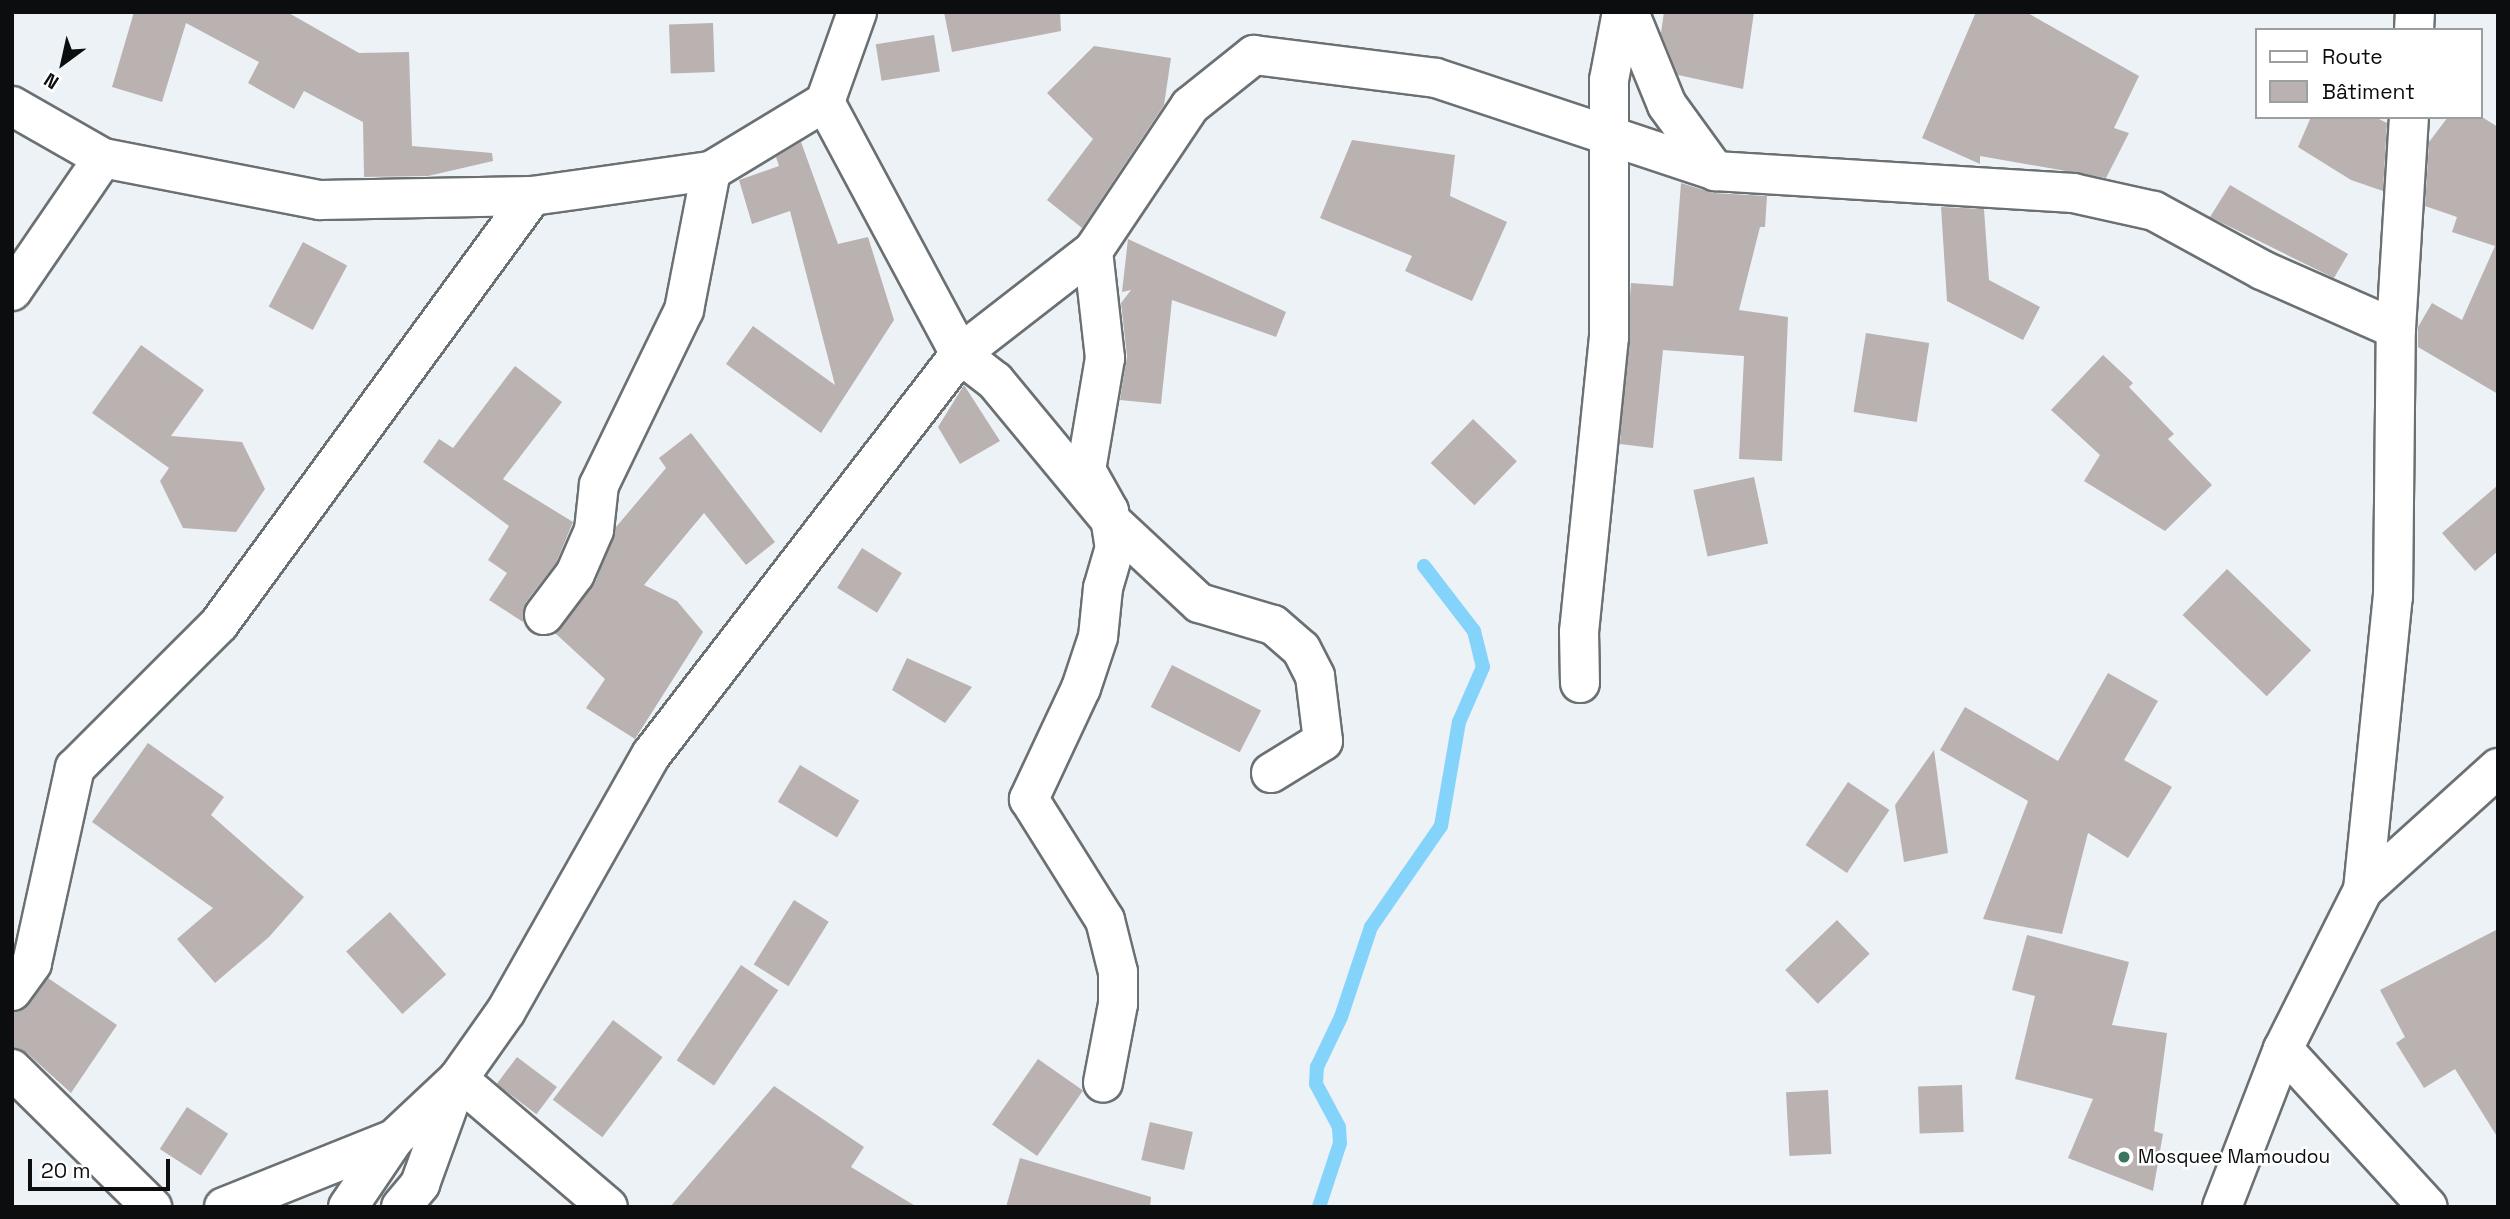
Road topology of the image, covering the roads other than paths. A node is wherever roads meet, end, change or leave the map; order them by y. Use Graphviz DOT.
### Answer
graph roads {
  1 [pos="857,12"];
  2 [pos="1622,12"];
  3 [pos="1629,12"];
  4 [pos="825,102"];
  5 [pos="12,106"];
  6 [pos="2409,119"];
  7 [pos="1606,137"];
  8 [pos="103,158"];
  9 [pos="711,171"];
  10 [pos="1715,171"];
  11 [pos="532,196"];
  12 [pos="1093,251"];
  13 [pos="12,291"];
  14 [pos="2396,329"];
  15 [pos="960,354"];
  16 [pos="1111,521"];
  17 [pos="544,615"];
  18 [pos="1580,683"];
  19 [pos="2498,768"];
  20 [pos="1271,774"];
  21 [pos="2363,890"];
  22 [pos="12,991"];
  23 [pos="2283,1049"];
  24 [pos="12,1069"];
  25 [pos="458,1079"];
  26 [pos="1103,1083"];
  27 [pos="394,1139"];
  28 [pos="152,1207"];
  29 [pos="224,1207"];
  30 [pos="348,1207"];
  31 [pos="401,1207"];
  32 [pos="608,1207"];
  33 [pos="2222,1207"];
  34 [pos="2428,1207"];
  1 -- 4 [label="street"];
  2 -- 7 [label="street"];
  3 -- 10 [label="street"];
  4 -- 9 [label="street"];
  4 -- 15 [label="street"];
  5 -- 8 [label="street"];
  6 -- 14 [label="street"];
  7 -- 10 [label="street"];
  7 -- 12 [label="street"];
  7 -- 18 [label="street"];
  8 -- 11 [label="street"];
  8 -- 13 [label="street"];
  9 -- 11 [label="street"];
  9 -- 17 [label="street"];
  10 -- 14 [label="street"];
  11 -- 22 [label="street"];
  12 -- 15 [label="street"];
  12 -- 16 [label="street"];
  14 -- 21 [label="street"];
  15 -- 16 [label="street"];
  15 -- 25 [label="street"];
  16 -- 20 [label="street"];
  16 -- 26 [label="street"];
  19 -- 21 [label="street"];
  21 -- 23 [label="street"];
  23 -- 33 [label="street"];
  23 -- 34 [label="street"];
  24 -- 28 [label="street"];
  25 -- 27 [label="street"];
  25 -- 31 [label="street"];
  25 -- 32 [label="street"];
  27 -- 29 [label="street"];
  27 -- 30 [label="street"];
}
